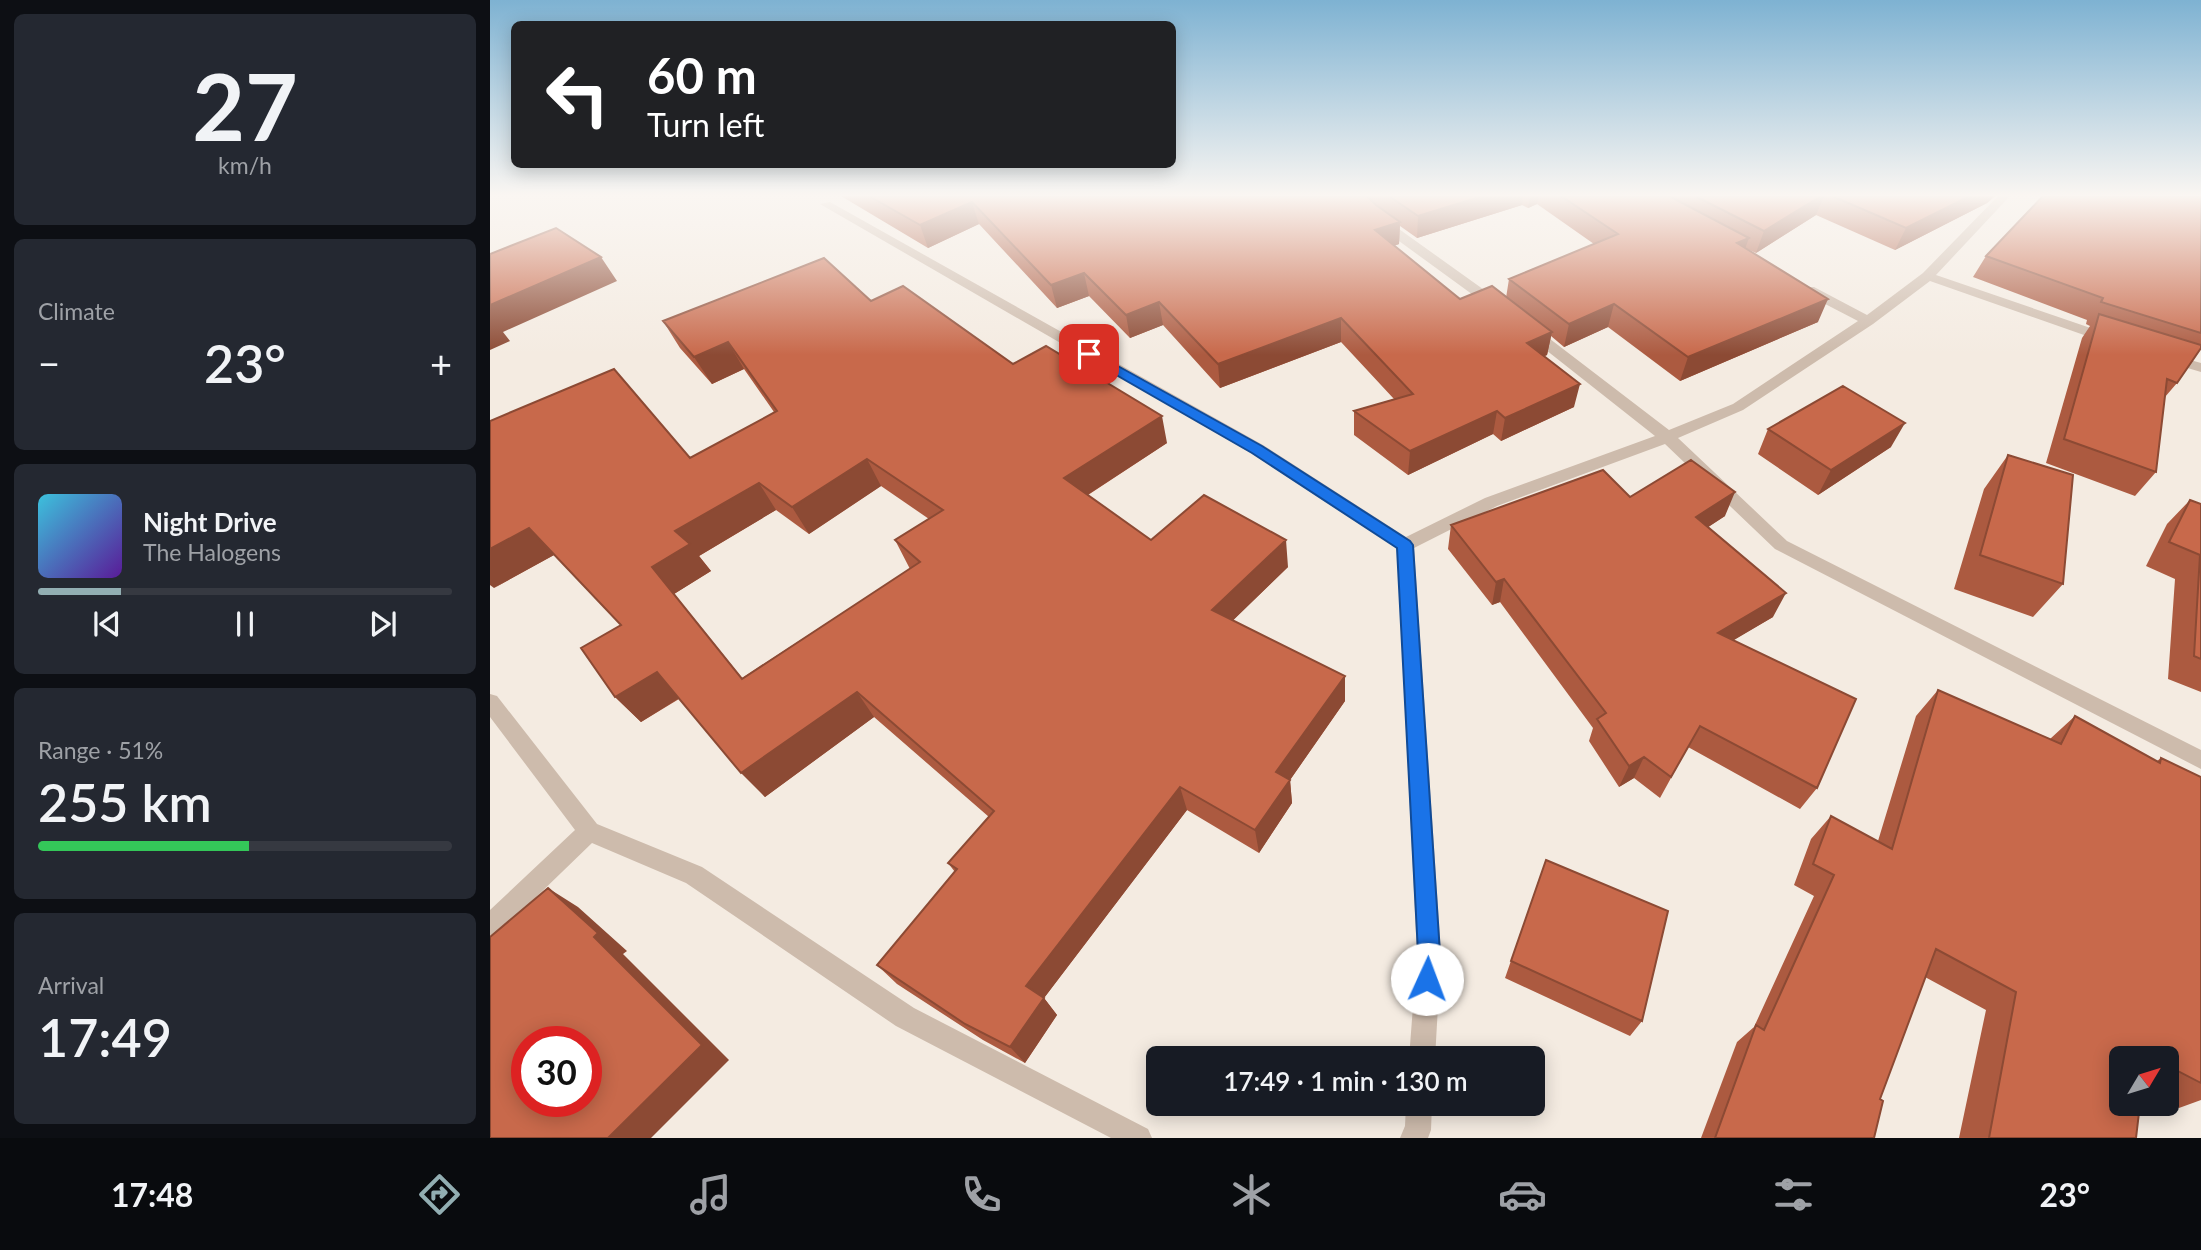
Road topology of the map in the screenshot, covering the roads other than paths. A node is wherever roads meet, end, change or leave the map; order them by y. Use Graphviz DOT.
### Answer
graph roads {
  1 [pos="905,249"];
  2 [pos="1418,249"];
  3 [pos="1953,249"];
  4 [pos="1927,276"];
  5 [pos="1795,282"];
  6 [pos="1502,310"];
  7 [pos="1868,321"];
  8 [pos="1524,327"];
  9 [pos="2122,344"];
  10 [pos="2148,352"];
  11 [pos="2201,368"];
  12 [pos="1667,437"];
  13 [pos="1405,545"];
  14 [pos="490,702"];
  15 [pos="2201,760"];
  16 [pos="589,831"];
  17 [pos="490,926"];
  18 [pos="1423,1046"];
  19 [pos="1139,1138"];
  1 -- 13 [label="street"];
  2 -- 6 [label="street"];
  3 -- 4 [label="street"];
  4 -- 7 [label="street"];
  4 -- 9 [label="street"];
  5 -- 7 [label="street"];
  7 -- 12 [label="street"];
  8 -- 12 [label="street"];
  10 -- 11 [label="street"];
  12 -- 13 [label="street"];
  12 -- 15 [label="street"];
  13 -- 18 [label="street"];
  14 -- 16 [label="street"];
  16 -- 17 [label="street"];
  16 -- 19 [label="street"];
}
